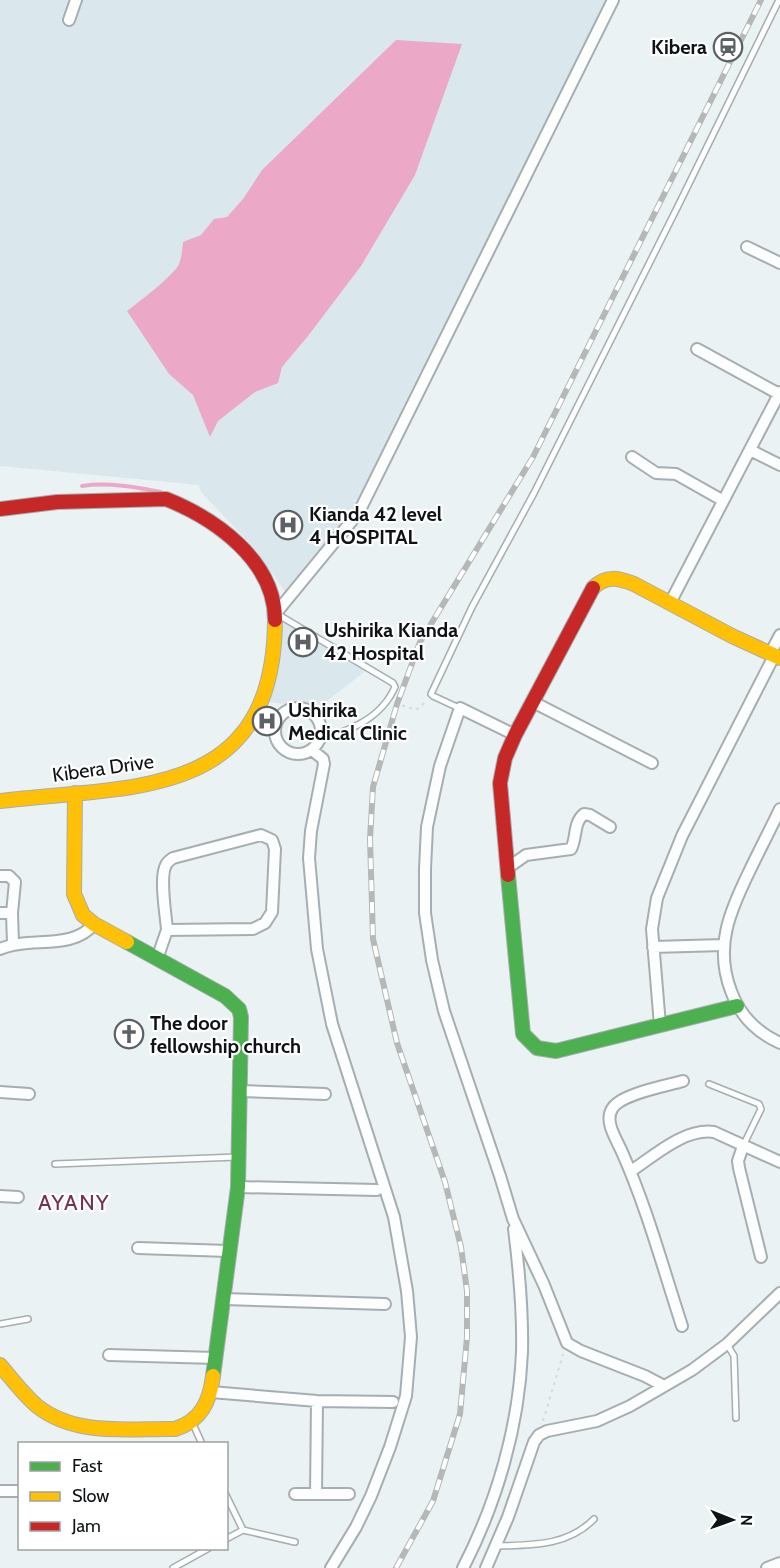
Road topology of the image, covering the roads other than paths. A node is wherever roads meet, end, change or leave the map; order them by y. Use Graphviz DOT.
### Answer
graph roads {
  1 [pos="76,0"];
  2 [pos="613,0"];
  3 [pos="779,0"];
  4 [pos="69,20"];
  5 [pos="747,247"];
  6 [pos="780,263"];
  7 [pos="697,349"];
  8 [pos="779,393"];
  9 [pos="750,450"];
  10 [pos="632,457"];
  11 [pos="780,465"];
  12 [pos="722,500"];
  13 [pos="0,509"];
  14 [pos="670,603"];
  15 [pos="276,613"];
  16 [pos="780,635"];
  17 [pos="775,656"];
  18 [pos="533,702"];
  19 [pos="460,708"];
  20 [pos="257,711"];
  21 [pos="276,722"];
  22 [pos="515,735"];
  23 [pos="320,740"];
  24 [pos="312,750"];
  25 [pos="652,763"];
  26 [pos="75,793"];
  27 [pos="0,801"];
  28 [pos="780,809"];
  29 [pos="610,827"];
  30 [pos="509,867"];
  31 [pos="0,876"];
  32 [pos="0,913"];
  33 [pos="12,913"];
  34 [pos="94,924"];
  35 [pos="167,930"];
  36 [pos="13,944"];
  37 [pos="723,945"];
  38 [pos="653,947"];
  39 [pos="0,949"];
  40 [pos="157,959"];
  41 [pos="737,1006"];
  42 [pos="660,1025"];
  43 [pos="780,1043"];
  44 [pos="683,1081"];
  45 [pos="709,1084"];
  46 [pos="0,1092"];
  47 [pos="240,1092"];
  48 [pos="29,1094"];
  49 [pos="325,1094"];
  50 [pos="743,1146"];
  51 [pos="238,1157"];
  52 [pos="780,1162"];
  53 [pos="55,1164"];
  54 [pos="631,1171"];
  55 [pos="238,1187"];
  56 [pos="377,1190"];
  57 [pos="0,1196"];
  58 [pos="18,1197"];
  59 [pos="513,1219"];
  60 [pos="138,1248"];
  61 [pos="228,1251"];
  62 [pos="761,1257"];
  63 [pos="780,1293"];
  64 [pos="224,1299"];
  65 [pos="385,1304"];
  66 [pos="28,1319"];
  67 [pos="0,1324"];
  68 [pos="682,1326"];
  69 [pos="726,1344"];
  70 [pos="109,1355"];
  71 [pos="216,1358"];
  72 [pos="0,1365"];
  73 [pos="664,1386"];
  74 [pos="211,1392"];
  75 [pos="317,1401"];
  76 [pos="393,1402"];
  77 [pos="736,1418"];
  78 [pos="192,1422"];
  79 [pos="202,1442"];
  80 [pos="0,1491"];
  81 [pos="18,1491"];
  82 [pos="294,1494"];
  83 [pos="316,1494"];
  84 [pos="349,1494"];
  85 [pos="228,1499"];
  86 [pos="594,1519"];
  87 [pos="243,1530"];
  88 [pos="228,1538"];
  89 [pos="295,1542"];
  90 [pos="497,1546"];
  91 [pos="205,1550"];
  92 [pos="780,1563"];
  93 [pos="173,1568"];
  94 [pos="331,1568"];
  95 [pos="463,1568"];
  96 [pos="486,1568"];
  97 [pos="766,1568"];
  1 -- 4 [label="street"];
  2 -- 15 [label="street"];
  3 -- 19 [label="lane"];
  5 -- 6 [label="street"];
  7 -- 8 [label="street"];
  8 -- 9 [label="street"];
  9 -- 11 [label="street"];
  9 -- 12 [label="street"];
  10 -- 12 [label="street"];
  12 -- 14 [label="street"];
  13 -- 15 [label="street, Kibera Drive"];
  14 -- 17 [label="street"];
  14 -- 18 [label="street"];
  15 -- 20 [label="street, Kibera Drive"];
  15 -- 23 [label="lane"];
  16 -- 17 [label="street"];
  17 -- 38 [label="street"];
  18 -- 22 [label="street"];
  18 -- 25 [label="street"];
  19 -- 22 [label="street"];
  19 -- 59 [label="street"];
  20 -- 21 [label="street"];
  20 -- 26 [label="street, Kibera Drive"];
  21 -- 23 [label="street"];
  21 -- 24 [label="street"];
  22 -- 30 [label="street"];
  23 -- 24 [label="street"];
  24 -- 94 [label="street"];
  26 -- 27 [label="street, Kibera Drive"];
  26 -- 34 [label="street"];
  28 -- 37 [label="street"];
  29 -- 30 [label="street"];
  30 -- 42 [label="street"];
  31 -- 33 [label="street"];
  32 -- 33 [label="street"];
  33 -- 36 [label="street"];
  34 -- 36 [label="street"];
  34 -- 40 [label="street"];
  35 -- 35 [label="street"];
  35 -- 40 [label="street"];
  36 -- 39 [label="street"];
  37 -- 38 [label="street"];
  37 -- 41 [label="street"];
  38 -- 42 [label="street"];
  40 -- 47 [label="street"];
  41 -- 42 [label="street"];
  41 -- 43 [label="street"];
  44 -- 54 [label="street"];
  45 -- 50 [label="lane"];
  46 -- 48 [label="street"];
  47 -- 49 [label="street"];
  47 -- 51 [label="street"];
  50 -- 52 [label="street"];
  50 -- 54 [label="street"];
  50 -- 62 [label="street"];
  51 -- 53 [label="lane"];
  51 -- 55 [label="street"];
  54 -- 68 [label="street"];
  55 -- 56 [label="street"];
  55 -- 61 [label="street"];
  57 -- 58 [label="street"];
  59 -- 73 [label="street"];
  59 -- 95 [label="street"];
  60 -- 61 [label="street"];
  61 -- 64 [label="street"];
  63 -- 69 [label="street"];
  64 -- 65 [label="street"];
  64 -- 71 [label="street"];
  66 -- 67 [label="lane"];
  69 -- 73 [label="street"];
  69 -- 77 [label="lane"];
  70 -- 71 [label="street"];
  71 -- 74 [label="street"];
  72 -- 78 [label="street"];
  73 -- 90 [label="street"];
  74 -- 75 [label="street"];
  74 -- 78 [label="street"];
  75 -- 76 [label="street"];
  75 -- 83 [label="street"];
  78 -- 79 [label="lane"];
  80 -- 81 [label="street"];
  82 -- 83 [label="street"];
  83 -- 84 [label="street"];
  85 -- 87 [label="lane"];
  86 -- 90 [label="lane"];
  87 -- 88 [label="lane"];
  87 -- 89 [label="lane"];
  90 -- 96 [label="street"];
  91 -- 93 [label="lane"];
  92 -- 97 [label="street"];
}
